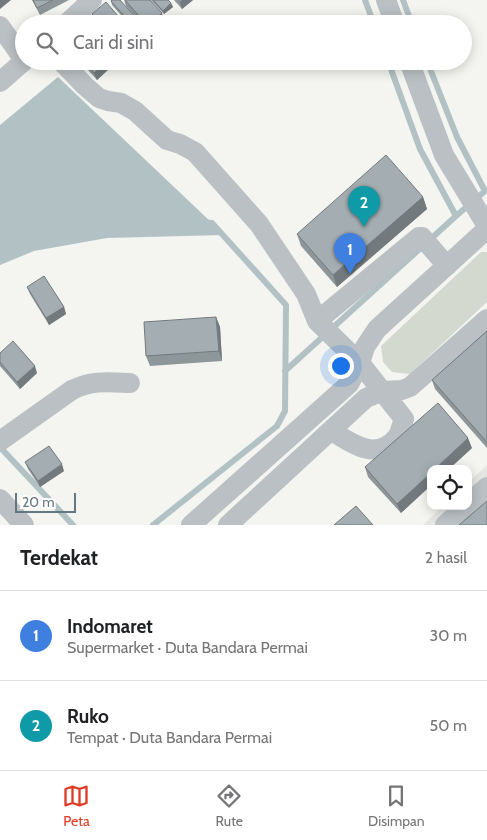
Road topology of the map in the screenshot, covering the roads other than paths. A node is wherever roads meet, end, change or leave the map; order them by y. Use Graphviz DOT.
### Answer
graph roads {
  1 [pos="92,0"];
  2 [pos="386,0"];
  3 [pos="76,15"];
  4 [pos="392,15"];
  5 [pos="0,26"];
  6 [pos="15,47"];
  7 [pos="15,68"];
  8 [pos="70,70"];
  9 [pos="412,70"];
  10 [pos="0,82"];
  11 [pos="487,227"];
  12 [pos="447,266"];
  13 [pos="487,320"];
  14 [pos="321,324"];
  15 [pos="360,363"];
  16 [pos="130,383"];
  17 [pos="383,391"];
  18 [pos="332,431"];
  19 [pos="5,438"];
  20 [pos="487,487"];
  21 [pos="0,499"];
  22 [pos="472,500"];
  23 [pos="462,510"];
  24 [pos="0,518"];
  25 [pos="7,525"];
  26 [pos="24,525"];
  27 [pos="191,525"];
  28 [pos="228,525"];
  29 [pos="445,525"];
  1 -- 3 [label="street"];
  2 -- 4 [label="street"];
  5 -- 6 [label="street"];
  7 -- 10 [label="street"];
  8 -- 14 [label="street"];
  9 -- 11 [label="street"];
  11 -- 12 [label="street"];
  12 -- 14 [label="street"];
  12 -- 15 [label="street"];
  13 -- 17 [label="street"];
  14 -- 15 [label="street"];
  15 -- 17 [label="street"];
  15 -- 27 [label="street"];
  16 -- 19 [label="street"];
  17 -- 18 [label="street"];
  17 -- 18 [label="street"];
  18 -- 28 [label="street"];
  20 -- 22 [label="street"];
  21 -- 26 [label="street"];
  23 -- 29 [label="street"];
  24 -- 25 [label="street"];
}
